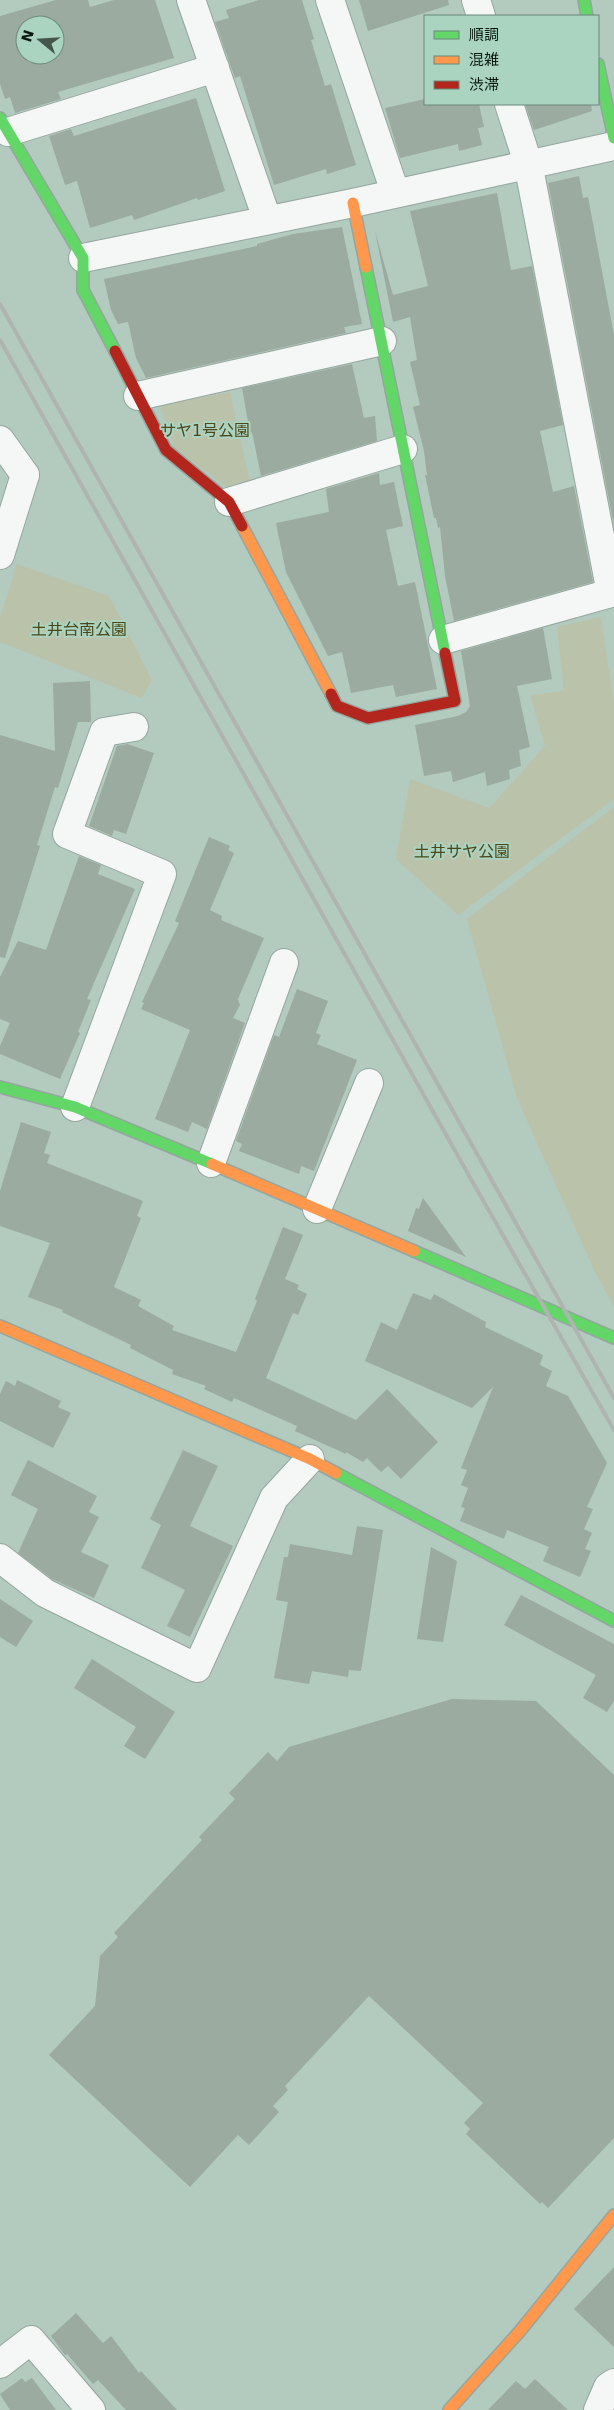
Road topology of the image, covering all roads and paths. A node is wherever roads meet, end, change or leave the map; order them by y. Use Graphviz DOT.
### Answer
graph roads {
  1 [pos="191,0"];
  2 [pos="330,0"];
  3 [pos="476,0"];
  4 [pos="584,0"];
  5 [pos="481,15"];
  6 [pos="587,15"];
  7 [pos="215,68"];
  8 [pos="599,69"];
  9 [pos="509,105"];
  10 [pos="4,125"];
  11 [pos="614,138"];
  12 [pos="614,146"];
  13 [pos="528,163"];
  14 [pos="395,192"];
  15 [pos="353,203"];
  16 [pos="267,219"];
  17 [pos="83,258"];
  18 [pos="382,341"];
  19 [pos="138,396"];
  20 [pos="0,440"];
  21 [pos="403,449"];
  22 [pos="12,472"];
  23 [pos="229,502"];
  24 [pos="0,555"];
  25 [pos="443,640"];
  26 [pos="134,727"];
  27 [pos="284,963"];
  28 [pos="369,1083"];
  29 [pos="0,1087"];
  30 [pos="75,1107"];
  31 [pos="211,1163"];
  32 [pos="317,1209"];
  33 [pos="0,1326"];
  34 [pos="614,1338"];
  35 [pos="310,1459"];
  36 [pos="0,1558"];
  37 [pos="614,1621"];
  38 [pos="614,2215"];
  39 [pos="0,2364"];
  40 [pos="614,2383"];
  41 [pos="91,2410"];
  42 [pos="449,2410"];
  43 [pos="598,2410"];
  1 -- 7 [label="street"];
  2 -- 14 [label="street"];
  3 -- 5 [label="street"];
  4 -- 6 [label="street"];
  7 -- 10 [label="street"];
  7 -- 16 [label="street"];
  8 -- 11 [label="street"];
  9 -- 13 [label="street"];
  10 -- 17 [label="street"];
  12 -- 13 [label="street"];
  13 -- 14 [label="street"];
  13 -- 25 [label="street"];
  14 -- 15 [label="street"];
  15 -- 16 [label="street"];
  15 -- 18 [label="street"];
  16 -- 17 [label="street"];
  17 -- 19 [label="street"];
  18 -- 19 [label="street"];
  18 -- 21 [label="street"];
  19 -- 23 [label="street"];
  20 -- 22 [label="street"];
  21 -- 23 [label="street"];
  21 -- 25 [label="street"];
  22 -- 24 [label="street"];
  23 -- 25 [label="street"];
  26 -- 30 [label="street"];
  27 -- 31 [label="street"];
  28 -- 32 [label="street"];
  29 -- 30 [label="street"];
  30 -- 31 [label="street"];
  31 -- 32 [label="street"];
  32 -- 34 [label="street"];
  33 -- 35 [label="street"];
  35 -- 36 [label="street"];
  35 -- 37 [label="street"];
  38 -- 42 [label="street"];
  39 -- 41 [label="street"];
  40 -- 43 [label="street"];
}
